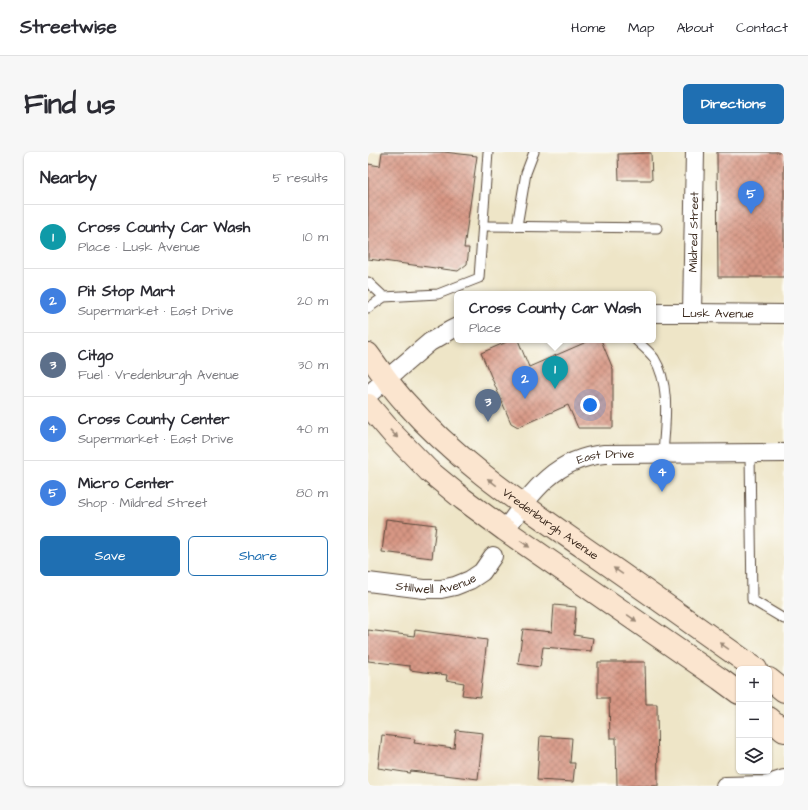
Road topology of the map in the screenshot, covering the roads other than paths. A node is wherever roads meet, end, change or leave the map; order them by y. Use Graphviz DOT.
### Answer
graph roads {
  1 [pos="488,152"];
  2 [pos="534,152"];
  3 [pos="695,152"];
  4 [pos="483,226"];
  5 [pos="517,226"];
  6 [pos="657,228"];
  7 [pos="368,282"];
  8 [pos="384,297"];
  9 [pos="368,308"];
  10 [pos="692,313"];
  11 [pos="656,314"];
  12 [pos="784,314"];
  13 [pos="454,328"];
  14 [pos="639,343"];
  15 [pos="368,354"];
  16 [pos="386,380"];
  17 [pos="368,395"];
  18 [pos="368,405"];
  19 [pos="750,453"];
  20 [pos="784,453"];
  21 [pos="663,454"];
  22 [pos="523,505"];
  23 [pos="505,530"];
  24 [pos="493,556"];
  25 [pos="368,582"];
  26 [pos="784,619"];
  27 [pos="752,666"];
  28 [pos="772,681"];
  29 [pos="736,691"];
  30 [pos="784,691"];
  31 [pos="772,721"];
  32 [pos="784,731"];
  33 [pos="784,779"];
  34 [pos="725,786"];
  1 -- 4 [label="lane"];
  2 -- 5 [label="lane"];
  3 -- 10 [label="street, Mildred Street"];
  4 -- 5 [label="lane"];
  4 -- 8 [label="lane"];
  5 -- 6 [label="lane"];
  7 -- 8 [label="lane"];
  8 -- 9 [label="lane"];
  10 -- 11 [label="street, Lusk Avenue"];
  10 -- 12 [label="street, Lusk Avenue"];
  13 -- 16 [label="street"];
  14 -- 21 [label="lane"];
  15 -- 16 [label="street, Vredenburgh Avenue"];
  16 -- 17 [label="street"];
  22 -- 16 [label="street, Vredenburgh Avenue, one-way"];
  18 -- 23 [label="street, one-way"];
  19 -- 20 [label="street, East Drive"];
  19 -- 21 [label="street, East Drive"];
  19 -- 26 [label="lane"];
  21 -- 22 [label="street, East Drive"];
  22 -- 23 [label="street, East Drive"];
  27 -- 22 [label="street, Vredenburgh Avenue, one-way"];
  23 -- 29 [label="street, one-way"];
  24 -- 25 [label="street, Stillwell Avenue"];
  28 -- 30 [label="street"];
  31 -- 32 [label="street"];
  33 -- 34 [label="street"];
}
